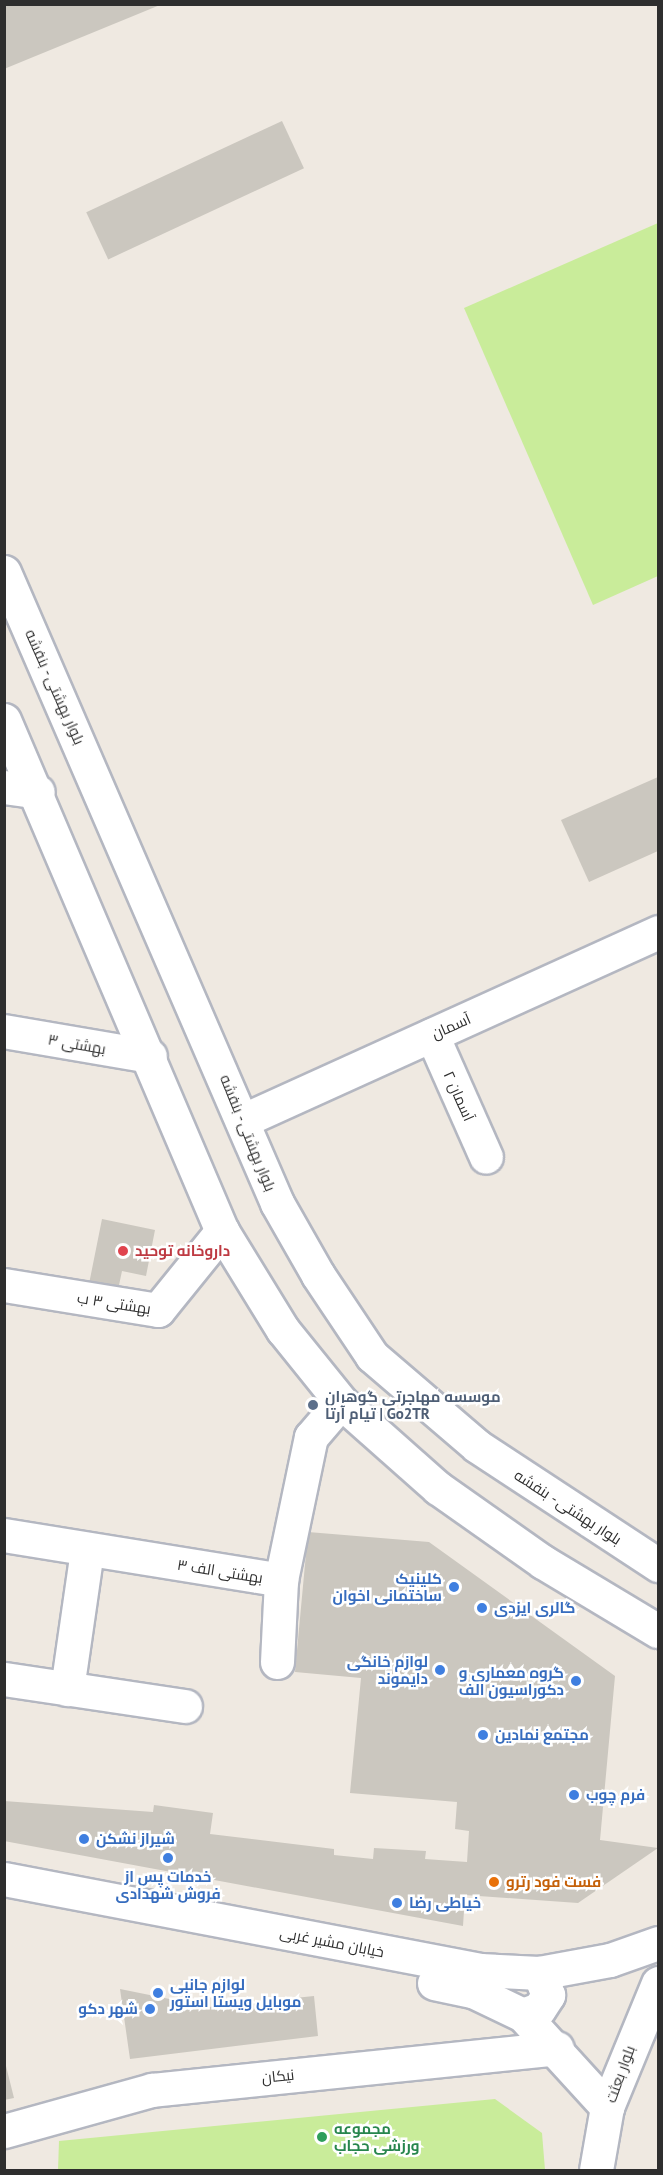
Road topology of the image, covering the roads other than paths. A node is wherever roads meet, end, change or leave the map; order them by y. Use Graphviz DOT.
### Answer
graph roads {
  1 [pos="4,572"];
  2 [pos="4,720"];
  3 [pos="4,787"];
  4 [pos="38,792"];
  5 [pos="658,932"];
  6 [pos="4,1031"];
  7 [pos="432,1035"];
  8 [pos="150,1056"];
  9 [pos="244,1120"];
  10 [pos="486,1157"];
  11 [pos="222,1231"];
  12 [pos="4,1285"];
  13 [pos="341,1402"];
  14 [pos="4,1535"];
  15 [pos="87,1550"];
  16 [pos="658,1565"];
  17 [pos="281,1580"];
  18 [pos="658,1631"];
  19 [pos="277,1662"];
  20 [pos="4,1679"];
  21 [pos="67,1689"];
  22 [pos="185,1706"];
  23 [pos="4,1879"];
  24 [pos="4,1899"];
  25 [pos="658,1943"];
  26 [pos="539,1973"];
  27 [pos="658,1983"];
  28 [pos="523,2014"];
  29 [pos="557,2048"];
  30 [pos="607,2107"];
  31 [pos="4,2131"];
  32 [pos="596,2170"];
  1 -- 9 [label="main road, بلوار بهشتی - بنفشه"];
  2 -- 4 [label="main road"];
  3 -- 4 [label="main road"];
  4 -- 8 [label="main road"];
  5 -- 7 [label="main road, آسمان"];
  6 -- 8 [label="main road, بهشتی ۳"];
  7 -- 9 [label="main road, آسمان"];
  7 -- 10 [label="main road, ۲ آسمان"];
  8 -- 11 [label="main road"];
  9 -- 16 [label="main road, بلوار بهشتی - بنفشه"];
  11 -- 12 [label="main road, بهشتی ۳ ب"];
  11 -- 13 [label="main road"];
  13 -- 17 [label="main road, بهشتی الف ۳"];
  13 -- 18 [label="main road"];
  14 -- 15 [label="main road, بهشتی الف ۳"];
  15 -- 17 [label="main road, بهشتی الف ۳"];
  15 -- 21 [label="main road"];
  17 -- 19 [label="main road"];
  20 -- 21 [label="main road"];
  21 -- 22 [label="main road"];
  23 -- 26 [label="main road, خیابان مشیر غربی"];
  24 -- 28 [label="main road, خیابان مشیر غربی"];
  25 -- 26 [label="main road, خیابان مشیر غربی"];
  26 -- 28 [label="main road"];
  27 -- 30 [label="main road, بلوار بعثت"];
  28 -- 29 [label="main road, خیابان مشیر غربی"];
  29 -- 30 [label="main road, خیابان مشیر غربی"];
  29 -- 31 [label="main road, نیکان"];
  30 -- 32 [label="main road, بلوار بعثت"];
}
